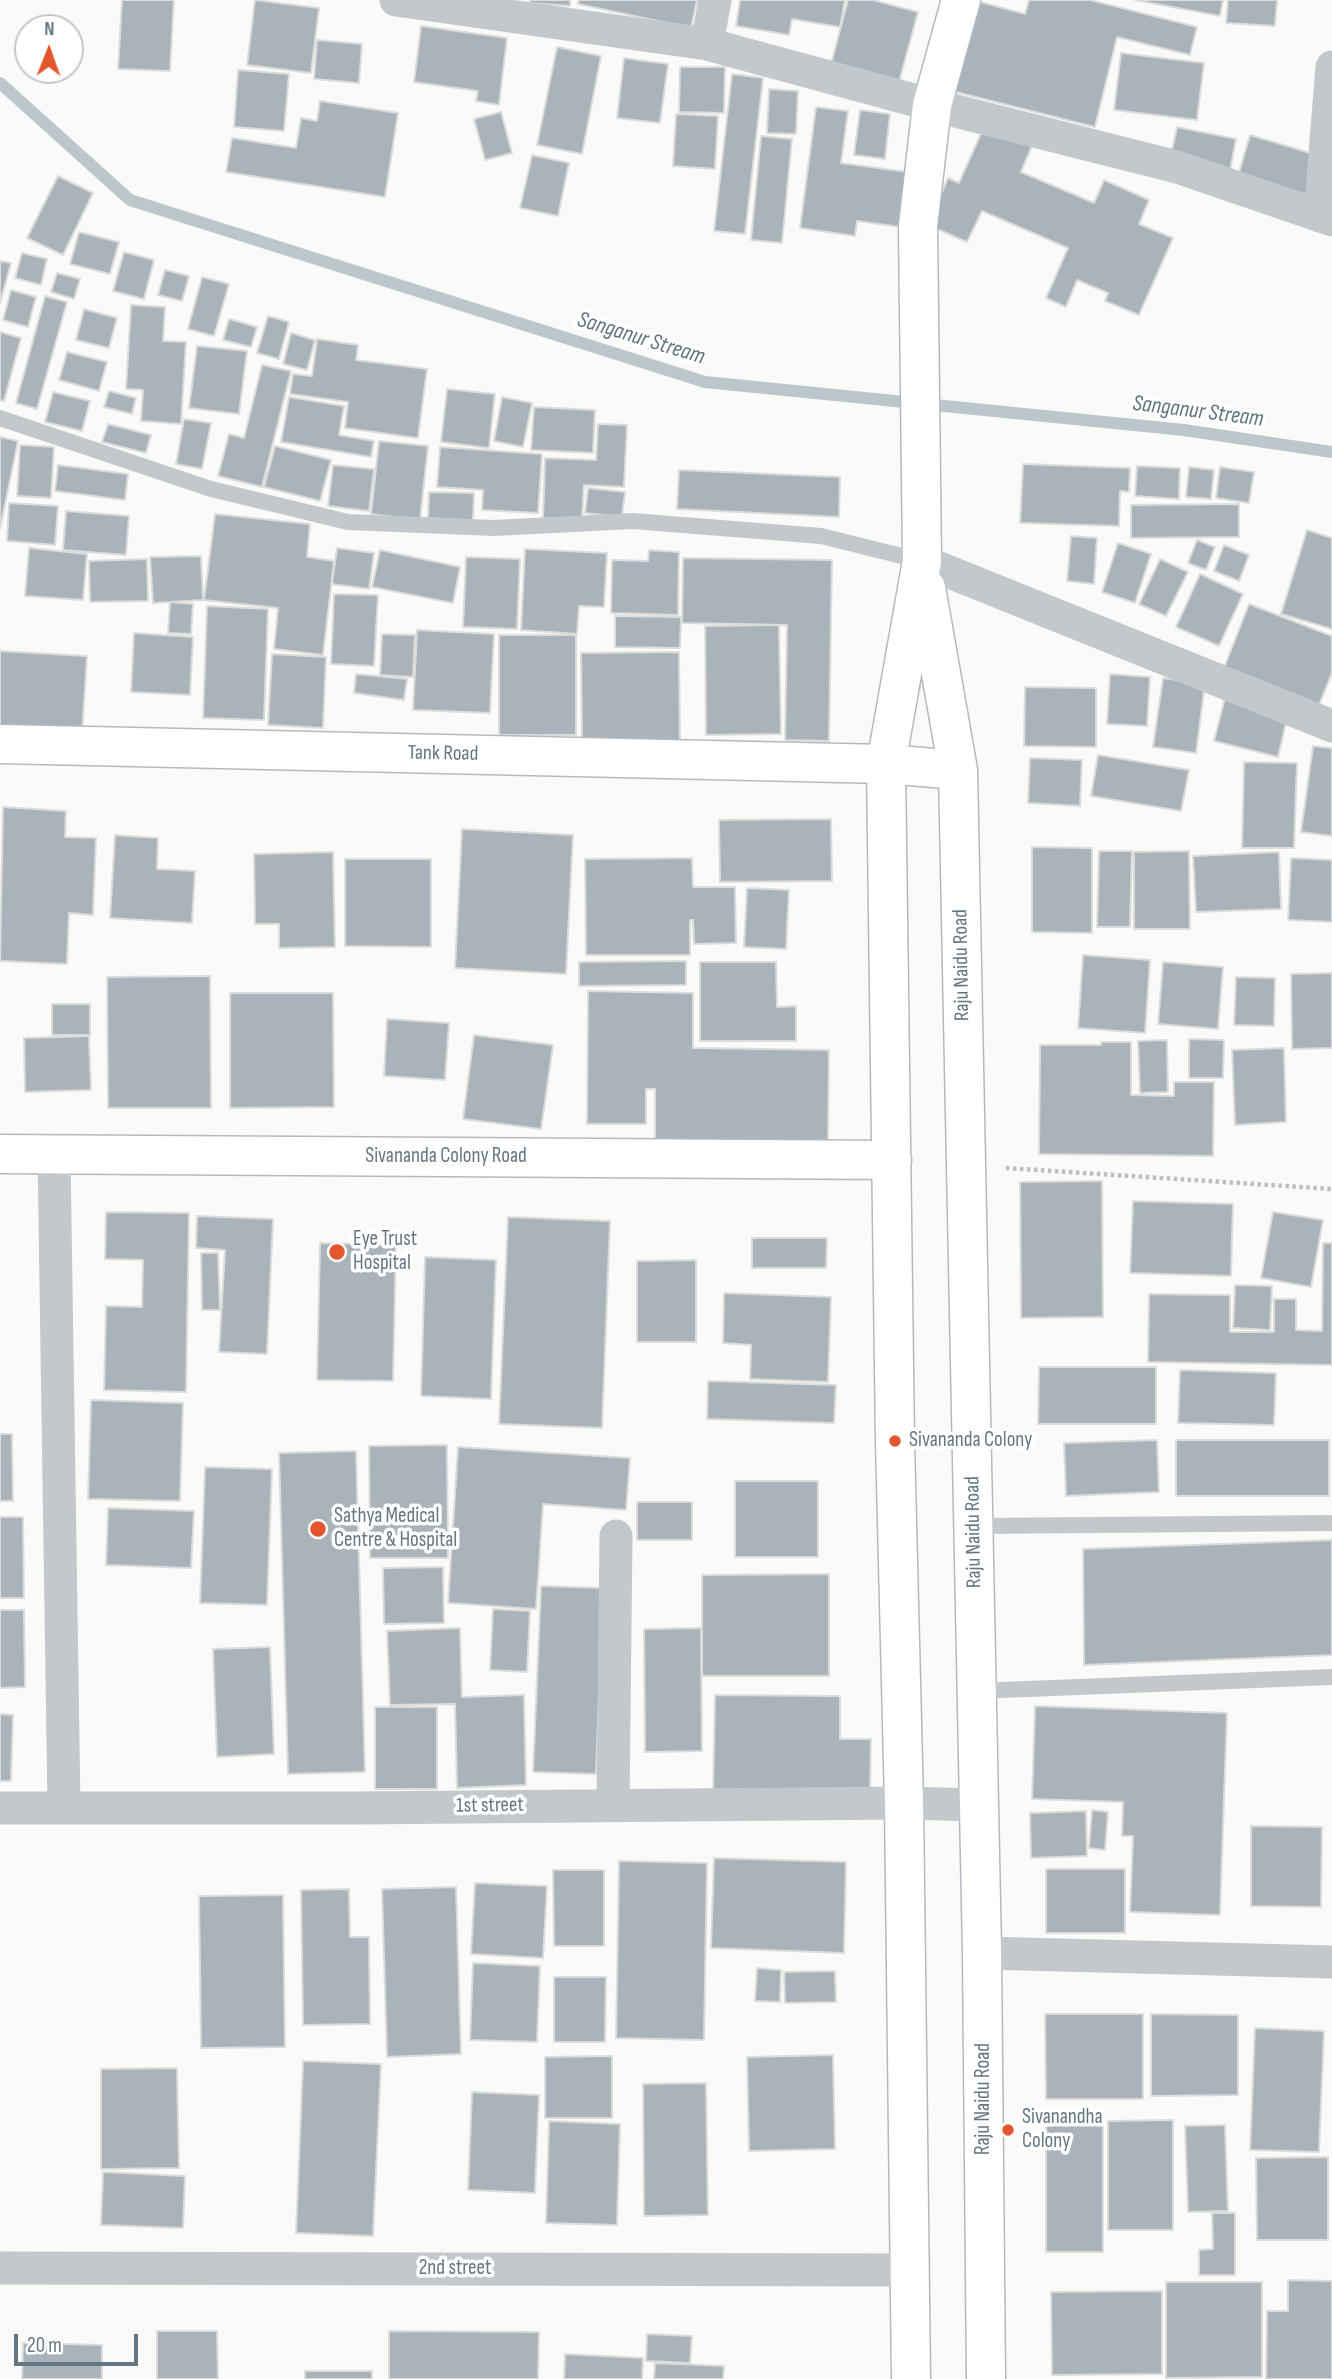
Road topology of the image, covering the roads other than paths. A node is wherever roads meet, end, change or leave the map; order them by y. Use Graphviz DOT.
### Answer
graph roads {
  1 [pos="715,0"];
  2 [pos="961,0"];
  3 [pos="404,1"];
  4 [pos="707,44"];
  5 [pos="1332,67"];
  6 [pos="932,105"];
  7 [pos="1326,218"];
  8 [pos="0,418"];
  9 [pos="922,561"];
  10 [pos="1332,726"];
  11 [pos="0,744"];
  12 [pos="886,764"];
  13 [pos="958,770"];
  14 [pos="0,1154"];
  15 [pos="54,1155"];
  16 [pos="892,1160"];
  17 [pos="1332,1523"];
  18 [pos="974,1526"];
  19 [pos="616,1536"];
  20 [pos="1332,1677"];
  21 [pos="977,1691"];
  22 [pos="904,1803"];
  23 [pos="614,1805"];
  24 [pos="979,1805"];
  25 [pos="64,1807"];
  26 [pos="0,1808"];
  27 [pos="982,1953"];
  28 [pos="1332,1962"];
  29 [pos="0,2268"];
  30 [pos="910,2270"];
  31 [pos="911,2379"];
  32 [pos="986,2379"];
  1 -- 4 [label="street"];
  2 -- 6 [label="main road"];
  3 -- 4 [label="street"];
  4 -- 6 [label="street"];
  5 -- 7 [label="street"];
  6 -- 7 [label="street"];
  6 -- 9 [label="main road"];
  8 -- 9 [label="lane"];
  9 -- 10 [label="street"];
  9 -- 12 [label="main road"];
  9 -- 13 [label="main road, Raju Naidu Road"];
  11 -- 12 [label="main road, Tank Road"];
  12 -- 13 [label="main road, Tank Road"];
  12 -- 16 [label="main road"];
  13 -- 18 [label="main road, Raju Naidu Road"];
  14 -- 15 [label="main road, Sivananda Colony Road"];
  15 -- 16 [label="main road, Sivananda Colony Road"];
  15 -- 25 [label="street"];
  16 -- 22 [label="main road"];
  17 -- 18 [label="lane"];
  18 -- 21 [label="main road, Raju Naidu Road"];
  19 -- 23 [label="street"];
  20 -- 21 [label="lane"];
  21 -- 24 [label="main road, Raju Naidu Road"];
  22 -- 23 [label="street, 1st street"];
  22 -- 24 [label="street, 1st street"];
  22 -- 30 [label="main road"];
  23 -- 25 [label="street, 1st street"];
  24 -- 27 [label="main road, Raju Naidu Road"];
  25 -- 26 [label="street, 1st street"];
  27 -- 28 [label="street"];
  27 -- 32 [label="main road, Raju Naidu Road"];
  29 -- 30 [label="street, 2nd street"];
  30 -- 31 [label="main road"];
}
